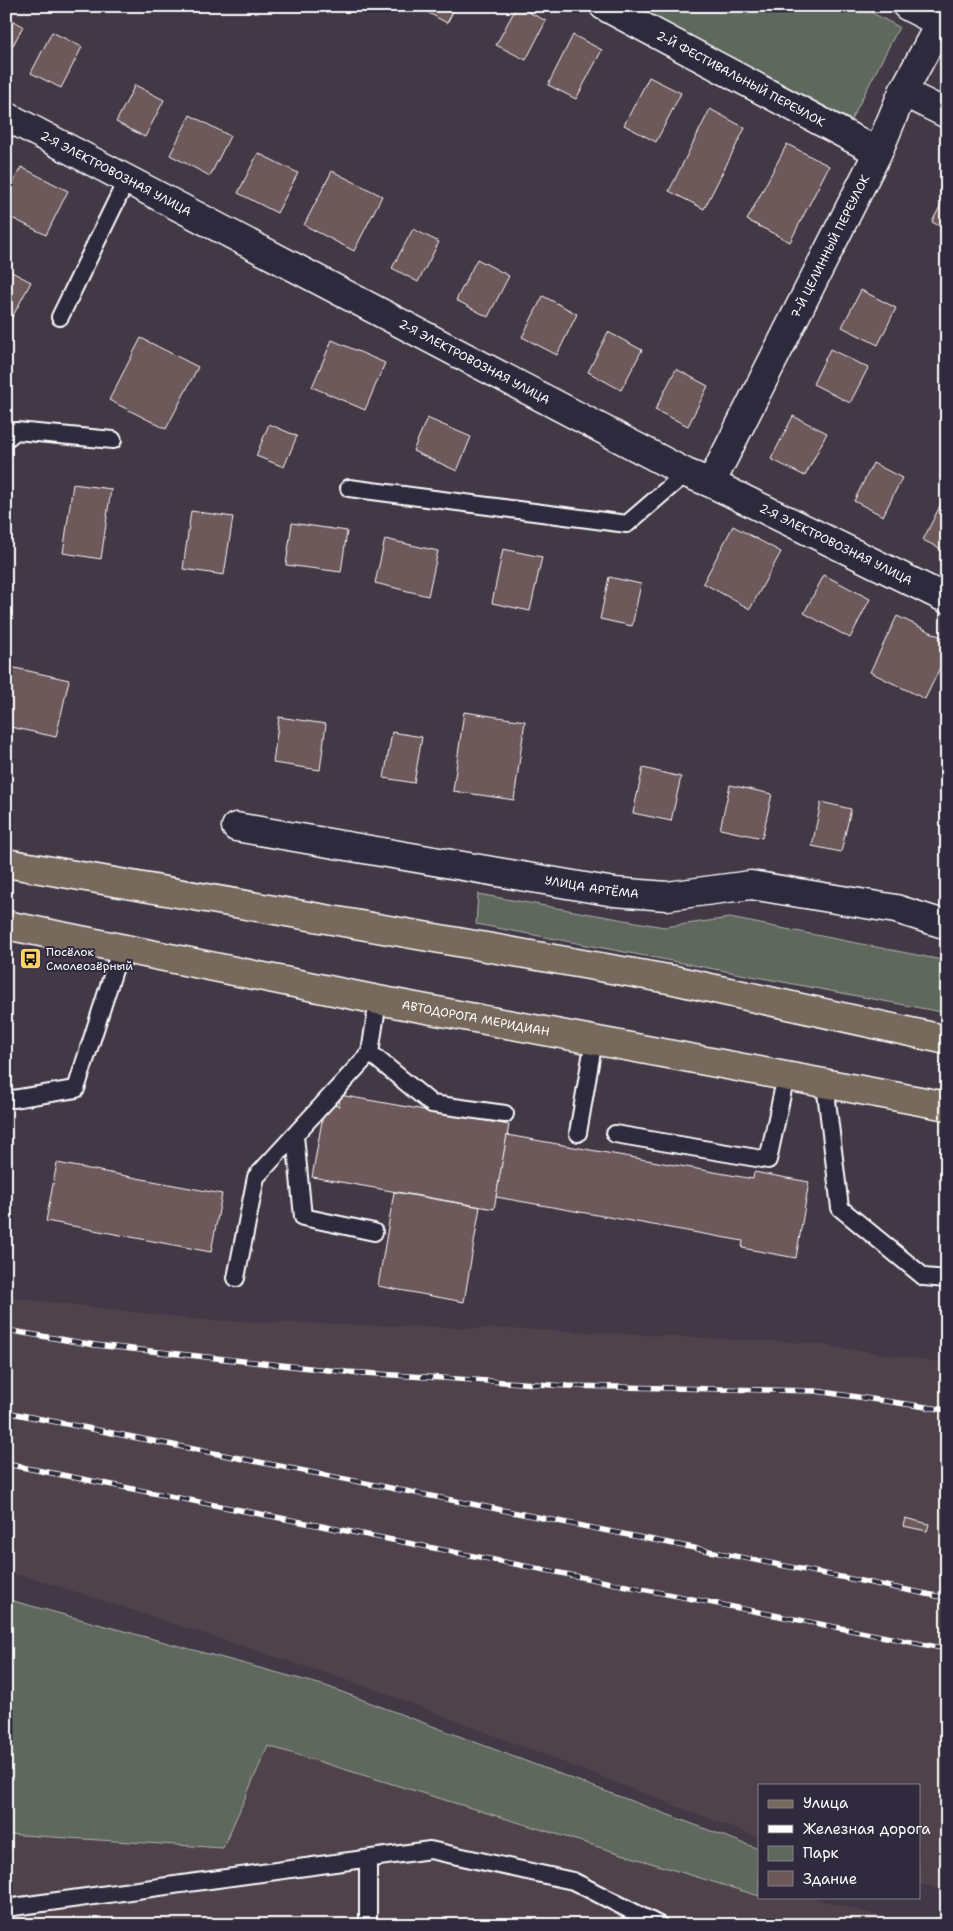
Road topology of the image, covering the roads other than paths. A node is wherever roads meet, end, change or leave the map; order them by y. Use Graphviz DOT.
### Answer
graph roads {
  1 [pos="604,6"];
  2 [pos="906,6"];
  3 [pos="943,16"];
  4 [pos="903,92"];
  5 [pos="947,114"];
  6 [pos="6,116"];
  7 [pos="878,152"];
  8 [pos="127,179"];
  9 [pos="60,317"];
  10 [pos="6,439"];
  11 [pos="113,440"];
  12 [pos="686,473"];
  13 [pos="712,483"];
  14 [pos="349,488"];
  15 [pos="947,599"];
  16 [pos="236,827"];
  17 [pos="6,863"];
  18 [pos="6,925"];
  19 [pos="947,925"];
  20 [pos="121,948"];
  21 [pos="378,1000"];
  22 [pos="594,1040"];
  23 [pos="947,1040"];
  24 [pos="370,1053"];
  25 [pos="786,1076"];
  26 [pos="825,1084"];
  27 [pos="13,1099"];
  28 [pos="947,1106"];
  29 [pos="505,1114"];
  30 [pos="578,1133"];
  31 [pos="615,1134"];
  32 [pos="294,1136"];
  33 [pos="374,1232"];
  34 [pos="236,1278"];
  35 [pos="947,1279"];
  36 [pos="368,1859"];
  37 [pos="6,1908"];
  38 [pos="638,1920"];
  39 [pos="368,1925"];
  40 [pos="659,1925"];
  1 -- 7 [label="street, 2-Й ФЕСТИВАЛЬНЫЙ ПЕРЕУЛОК"];
  2 -- 3 [label="street"];
  3 -- 4 [label="street, 7-Й ЦЕЛИННЫЙ ПЕРЕУЛОК"];
  4 -- 5 [label="street"];
  4 -- 7 [label="street, 7-Й ЦЕЛИННЫЙ ПЕРЕУЛОК"];
  6 -- 8 [label="street, 2-Я ЭЛЕКТРОВОЗНАЯ УЛИЦА"];
  7 -- 13 [label="street, 7-Й ЦЕЛИННЫЙ ПЕРЕУЛОК"];
  8 -- 9 [label="lane"];
  8 -- 12 [label="street, 2-Я ЭЛЕКТРОВОЗНАЯ УЛИЦА"];
  10 -- 11 [label="lane"];
  12 -- 13 [label="street, 2-Я ЭЛЕКТРОВОЗНАЯ УЛИЦА"];
  12 -- 14 [label="lane"];
  13 -- 15 [label="street, 2-Я ЭЛЕКТРОВОЗНАЯ УЛИЦА"];
  16 -- 19 [label="street, УЛИЦА АРТЁМА"];
  17 -- 23 [label="main road"];
  18 -- 20 [label="main road, АВТОДОРОГА МЕРИДИАН"];
  20 -- 21 [label="main road, АВТОДОРОГА МЕРИДИАН"];
  20 -- 27 [label="lane"];
  21 -- 22 [label="main road, АВТОДОРОГА МЕРИДИАН"];
  21 -- 24 [label="lane"];
  22 -- 25 [label="main road, АВТОДОРОГА МЕРИДИАН"];
  22 -- 30 [label="lane"];
  24 -- 29 [label="lane"];
  24 -- 32 [label="lane"];
  25 -- 26 [label="main road, АВТОДОРОГА МЕРИДИАН"];
  25 -- 31 [label="lane"];
  26 -- 28 [label="main road, АВТОДОРОГА МЕРИДИАН"];
  26 -- 35 [label="lane"];
  32 -- 33 [label="lane"];
  32 -- 34 [label="lane"];
  36 -- 37 [label="lane"];
  36 -- 38 [label="lane"];
  36 -- 39 [label="lane"];
  38 -- 40 [label="lane"];
}
